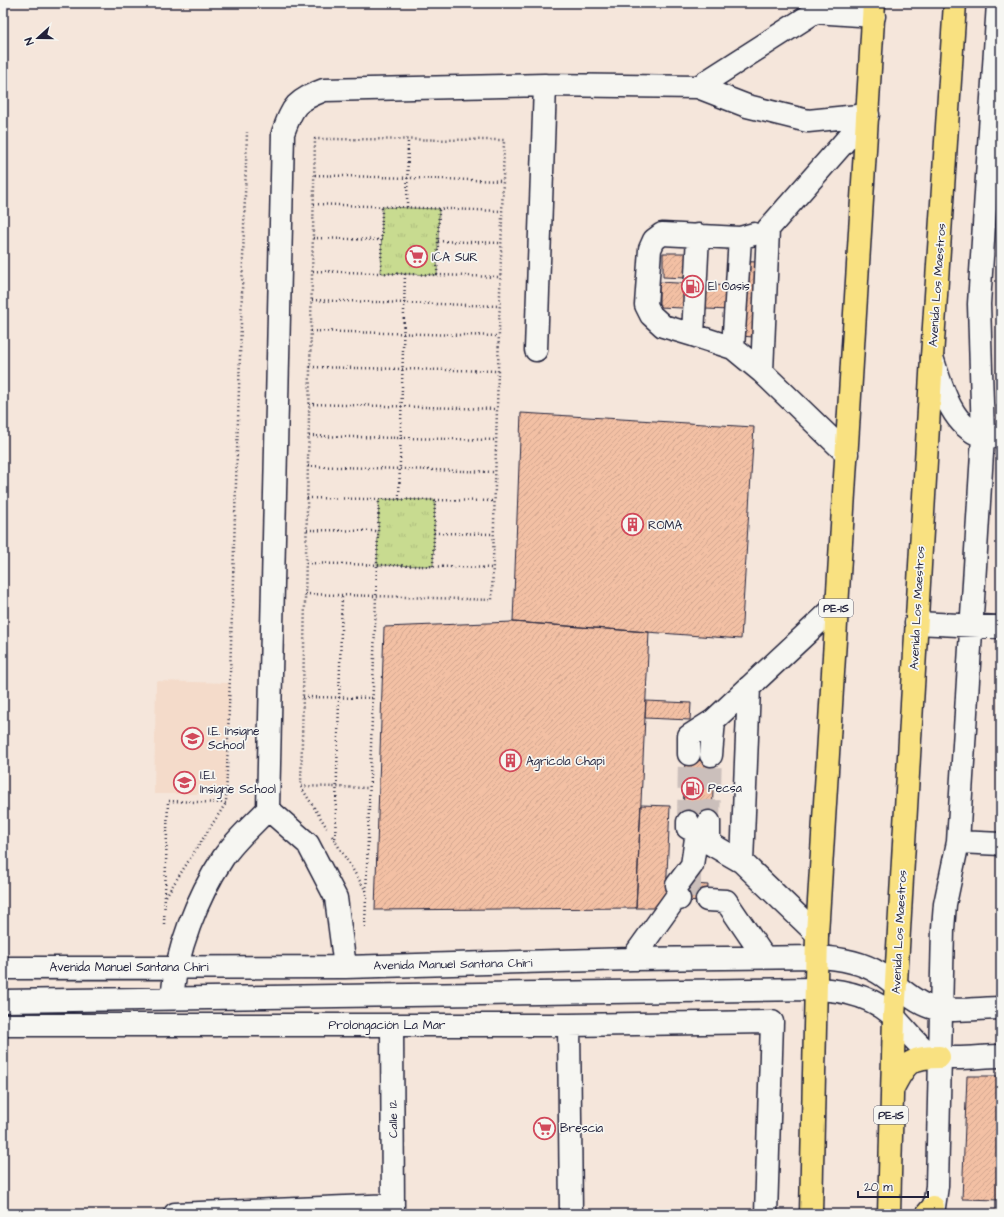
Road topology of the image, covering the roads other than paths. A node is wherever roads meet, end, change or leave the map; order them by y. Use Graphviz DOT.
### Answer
graph roads {
  1 [pos="856,3"];
  2 [pos="955,3"];
  3 [pos="998,3"];
  4 [pos="874,10"];
  5 [pos="545,85"];
  6 [pos="698,87"];
  7 [pos="868,115"];
  8 [pos="768,229"];
  9 [pos="698,235"];
  10 [pos="740,238"];
  11 [pos="693,335"];
  12 [pos="733,348"];
  13 [pos="536,350"];
  14 [pos="932,357"];
  15 [pos="762,372"];
  16 [pos="992,436"];
  17 [pos="847,454"];
  18 [pos="836,606"];
  19 [pos="916,623"];
  20 [pos="972,625"];
  21 [pos="1001,627"];
  22 [pos="749,687"];
  23 [pos="714,720"];
  24 [pos="690,754"];
  25 [pos="711,755"];
  26 [pos="268,809"];
  27 [pos="744,827"];
  28 [pos="701,830"];
  29 [pos="958,842"];
  30 [pos="1001,844"];
  31 [pos="742,862"];
  32 [pos="714,896"];
  33 [pos="817,934"];
  34 [pos="764,957"];
  35 [pos="817,957"];
  36 [pos="632,959"];
  37 [pos="176,967"];
  38 [pos="345,967"];
  39 [pos="3,968"];
  40 [pos="896,985"];
  41 [pos="816,989"];
  42 [pos="172,998"];
  43 [pos="3,1001"];
  44 [pos="1001,1008"];
  45 [pos="940,1009"];
  46 [pos="894,1017"];
  47 [pos="3,1025"];
  48 [pos="392,1025"];
  49 [pos="569,1025"];
  50 [pos="1001,1056"];
  51 [pos="939,1057"];
  52 [pos="892,1090"];
  53 [pos="393,1209"];
  54 [pos="931,1212"];
  55 [pos="174,1214"];
  56 [pos="571,1214"];
  57 [pos="766,1214"];
  58 [pos="811,1214"];
  59 [pos="889,1214"];
  1 -- 4 [label="street"];
  2 -- 14 [label="highway, Avenida Los Maestros / PE-1S"];
  3 -- 16 [label="street"];
  4 -- 6 [label="street"];
  4 -- 7 [label="highway, PE-1S"];
  5 -- 6 [label="street"];
  5 -- 13 [label="street"];
  5 -- 26 [label="street"];
  6 -- 7 [label="street"];
  7 -- 8 [label="street"];
  7 -- 17 [label="highway, PE-1S"];
  8 -- 10 [label="street"];
  8 -- 15 [label="street"];
  9 -- 10 [label="street"];
  9 -- 11 [label="street"];
  9 -- 11 [label="street"];
  10 -- 12 [label="street"];
  11 -- 12 [label="street"];
  12 -- 15 [label="street"];
  14 -- 16 [label="street"];
  14 -- 19 [label="highway, Avenida Los Maestros / PE-1S"];
  15 -- 17 [label="street"];
  16 -- 20 [label="street"];
  17 -- 18 [label="highway, PE-1S"];
  18 -- 22 [label="street"];
  18 -- 33 [label="highway, PE-1S"];
  19 -- 20 [label="street"];
  19 -- 40 [label="highway, Avenida Los Maestros / PE-1S"];
  20 -- 21 [label="street"];
  20 -- 29 [label="street"];
  22 -- 23 [label="street"];
  22 -- 27 [label="street"];
  23 -- 24 [label="street"];
  23 -- 25 [label="street"];
  26 -- 37 [label="street"];
  26 -- 38 [label="street"];
  27 -- 28 [label="street"];
  27 -- 31 [label="street"];
  28 -- 31 [label="street"];
  28 -- 36 [label="street"];
  29 -- 30 [label="street"];
  29 -- 45 [label="street"];
  31 -- 33 [label="street"];
  32 -- 34 [label="street"];
  33 -- 35 [label="highway, PE-1S"];
  34 -- 35 [label="street, Avenida Manuel Santana Chiri"];
  34 -- 36 [label="street, Avenida Manuel Santana Chiri"];
  35 -- 40 [label="street, Avenida Manuel Santana Chiri"];
  35 -- 41 [label="highway, PE-1S"];
  36 -- 38 [label="street, Avenida Manuel Santana Chiri"];
  37 -- 38 [label="street, Avenida Manuel Santana Chiri"];
  37 -- 39 [label="street, Avenida Manuel Santana Chiri"];
  37 -- 42 [label="street"];
  40 -- 45 [label="street, Avenida Manuel Santana Chiri"];
  40 -- 46 [label="highway, Avenida Los Maestros / PE-1S"];
  41 -- 42 [label="street"];
  41 -- 46 [label="street"];
  41 -- 58 [label="highway, PE-1S"];
  42 -- 43 [label="street"];
  44 -- 45 [label="street, Avenida Manuel Santana Chiri"];
  45 -- 51 [label="street"];
  46 -- 51 [label="street"];
  46 -- 52 [label="highway, Avenida Los Maestros / PE-1S"];
  47 -- 48 [label="street, Prolongación La Mar"];
  48 -- 49 [label="street, Prolongación La Mar"];
  48 -- 53 [label="street, Calle 12"];
  49 -- 56 [label="street"];
  49 -- 57 [label="street, Prolongación La Mar"];
  50 -- 51 [label="street"];
  51 -- 52 [label="highway"];
  51 -- 54 [label="street"];
  52 -- 59 [label="highway, Avenida Los Maestros / PE-1S"];
  53 -- 55 [label="street"];
}
